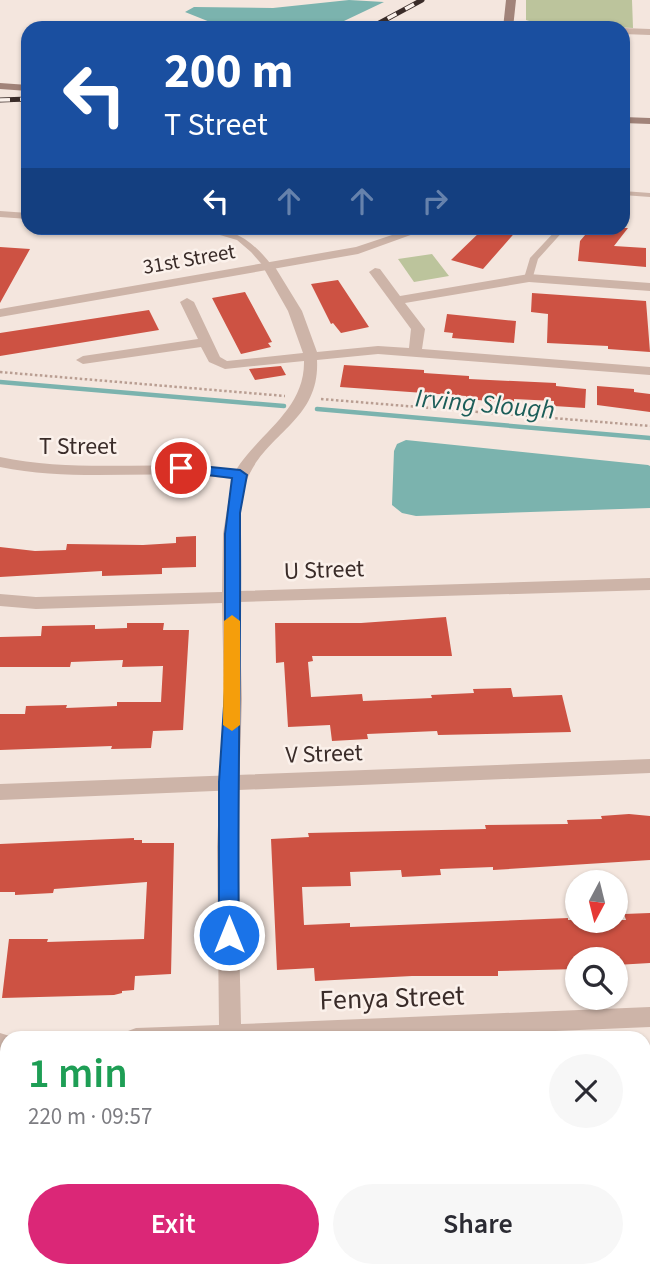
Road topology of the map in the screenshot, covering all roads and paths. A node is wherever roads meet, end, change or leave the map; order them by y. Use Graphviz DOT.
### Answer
graph roads {
  1 [pos="511,0"];
  2 [pos="509,21"];
  3 [pos="630,31"];
  4 [pos="650,32"];
  5 [pos="0,86"];
  6 [pos="21,88"];
  7 [pos="630,120"];
  8 [pos="650,121"];
  9 [pos="630,193"];
  10 [pos="650,194"];
  11 [pos="0,214"];
  12 [pos="21,216"];
  13 [pos="232,235"];
  14 [pos="403,235"];
  15 [pos="555,235"];
  16 [pos="270,267"];
  17 [pos="375,272"];
  18 [pos="529,278"];
  19 [pos="650,287"];
  20 [pos="187,302"];
  21 [pos="396,302"];
  22 [pos="0,313"];
  23 [pos="207,342"];
  24 [pos="415,353"];
  25 [pos="313,354"];
  26 [pos="83,360"];
  27 [pos="650,371"];
  28 [pos="0,372"];
  29 [pos="303,397"];
  30 [pos="650,426"];
  31 [pos="0,462"];
  32 [pos="240,475"];
  33 [pos="650,584"];
  34 [pos="231,597"];
  35 [pos="0,600"];
  36 [pos="650,766"];
  37 [pos="228,782"];
  38 [pos="0,792"];
  39 [pos="650,1017"];
  40 [pos="230,1031"];
  41 [pos="341,1031"];
  1 -- 2 [label="main road"];
  3 -- 4 [label="street"];
  5 -- 6 [label="main road"];
  7 -- 8 [label="main road"];
  9 -- 10 [label="lane"];
  11 -- 12 [label="lane"];
  13 -- 16 [label="lane"];
  14 -- 16 [label="street, 31st Street"];
  15 -- 18 [label="lane"];
  16 -- 22 [label="street, 31st Street"];
  16 -- 25 [label="street"];
  17 -- 21 [label="street"];
  18 -- 19 [label="street"];
  18 -- 21 [label="street"];
  20 -- 23 [label="street"];
  21 -- 24 [label="street"];
  23 -- 25 [label="street"];
  23 -- 26 [label="street"];
  24 -- 25 [label="street"];
  24 -- 27 [label="street"];
  25 -- 29 [label="street"];
  28 -- 29 [label="path"];
  29 -- 30 [label="path"];
  29 -- 32 [label="street"];
  31 -- 32 [label="street, T Street"];
  32 -- 34 [label="street"];
  33 -- 34 [label="street, U Street"];
  34 -- 35 [label="street, U Street"];
  34 -- 37 [label="street"];
  36 -- 37 [label="street, V Street"];
  37 -- 38 [label="street, V Street"];
  37 -- 40 [label="street"];
  39 -- 41 [label="street, Fenya Street"];
}
